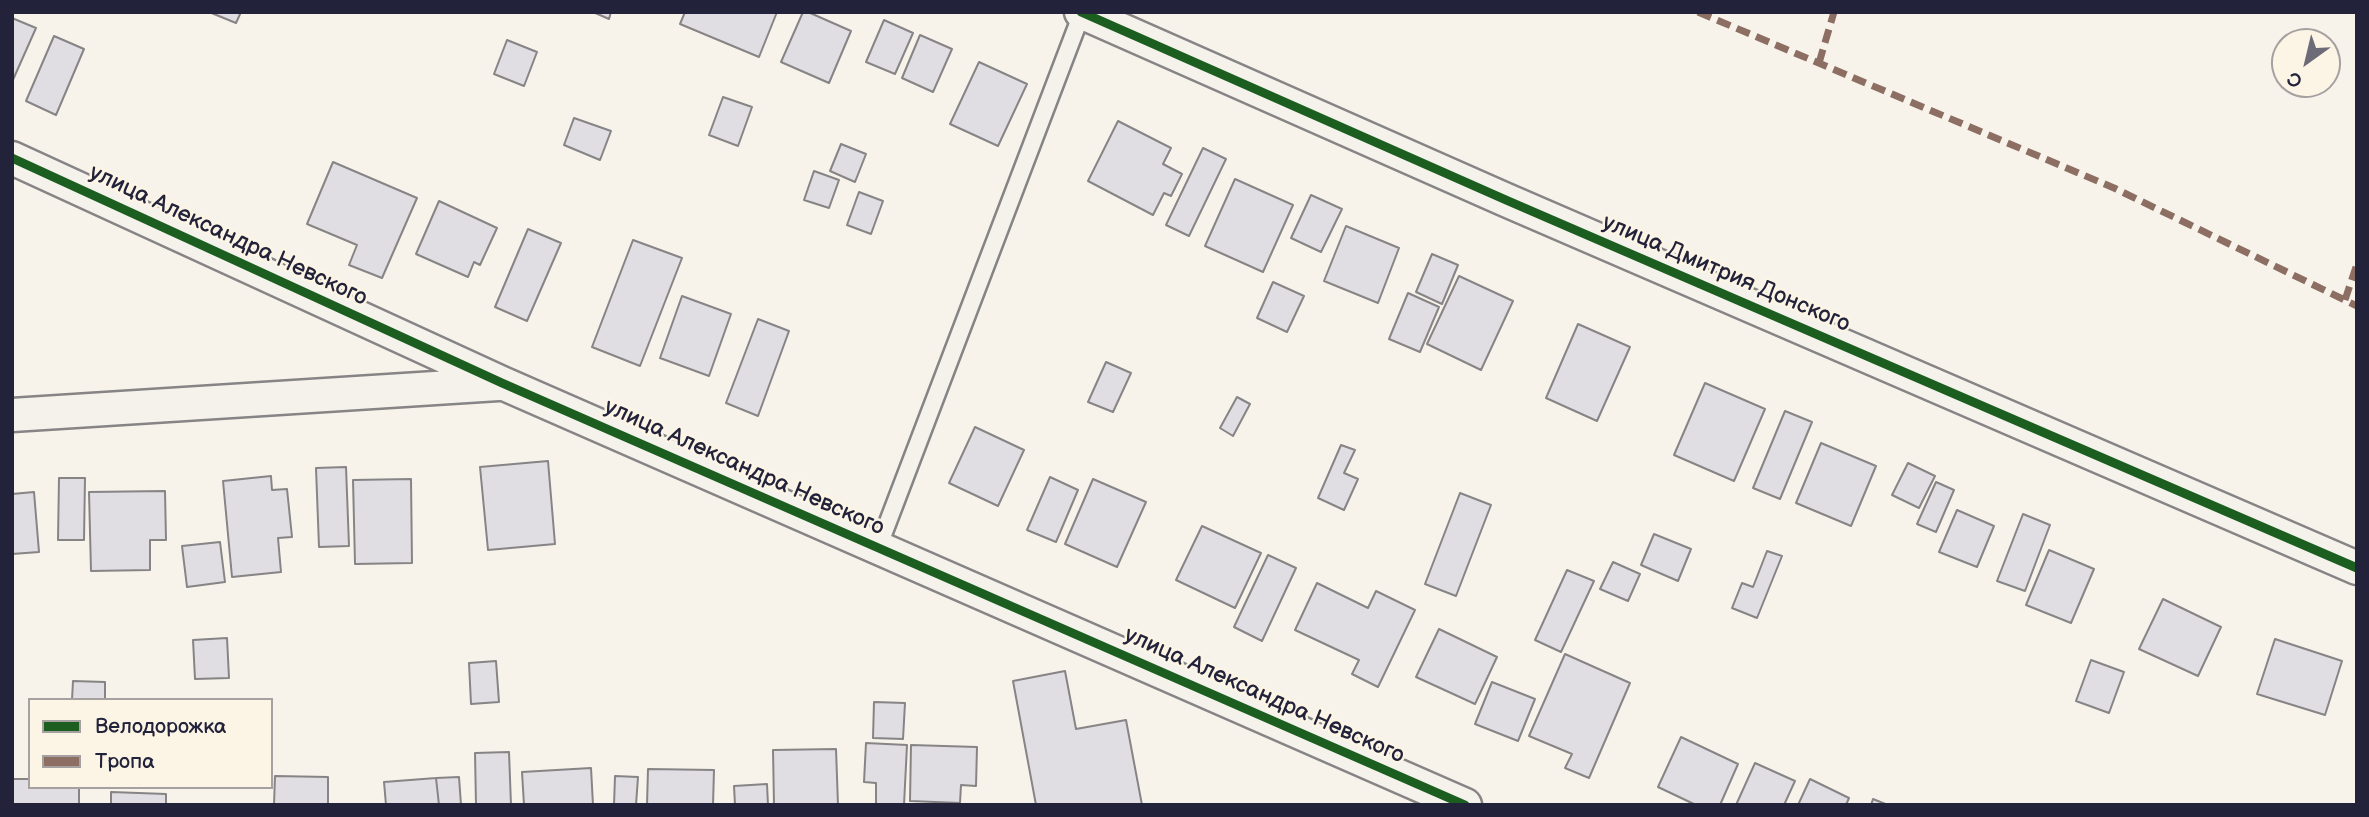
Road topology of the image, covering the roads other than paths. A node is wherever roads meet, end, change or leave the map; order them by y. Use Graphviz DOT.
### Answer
graph roads {
  1 [pos="1081,12"];
  2 [pos="12,158"];
  3 [pos="502,383"];
  4 [pos="12,415"];
  5 [pos="878,548"];
  6 [pos="2357,568"];
  7 [pos="1465,805"];
  1 -- 5 [label="lane"];
  1 -- 6 [label="street, улица Дмитрия Донского"];
  2 -- 3 [label="street, улица Александра Невского"];
  3 -- 4 [label="street"];
  3 -- 5 [label="street, улица Александра Невского"];
  5 -- 7 [label="street, улица Александра Невского"];
}
